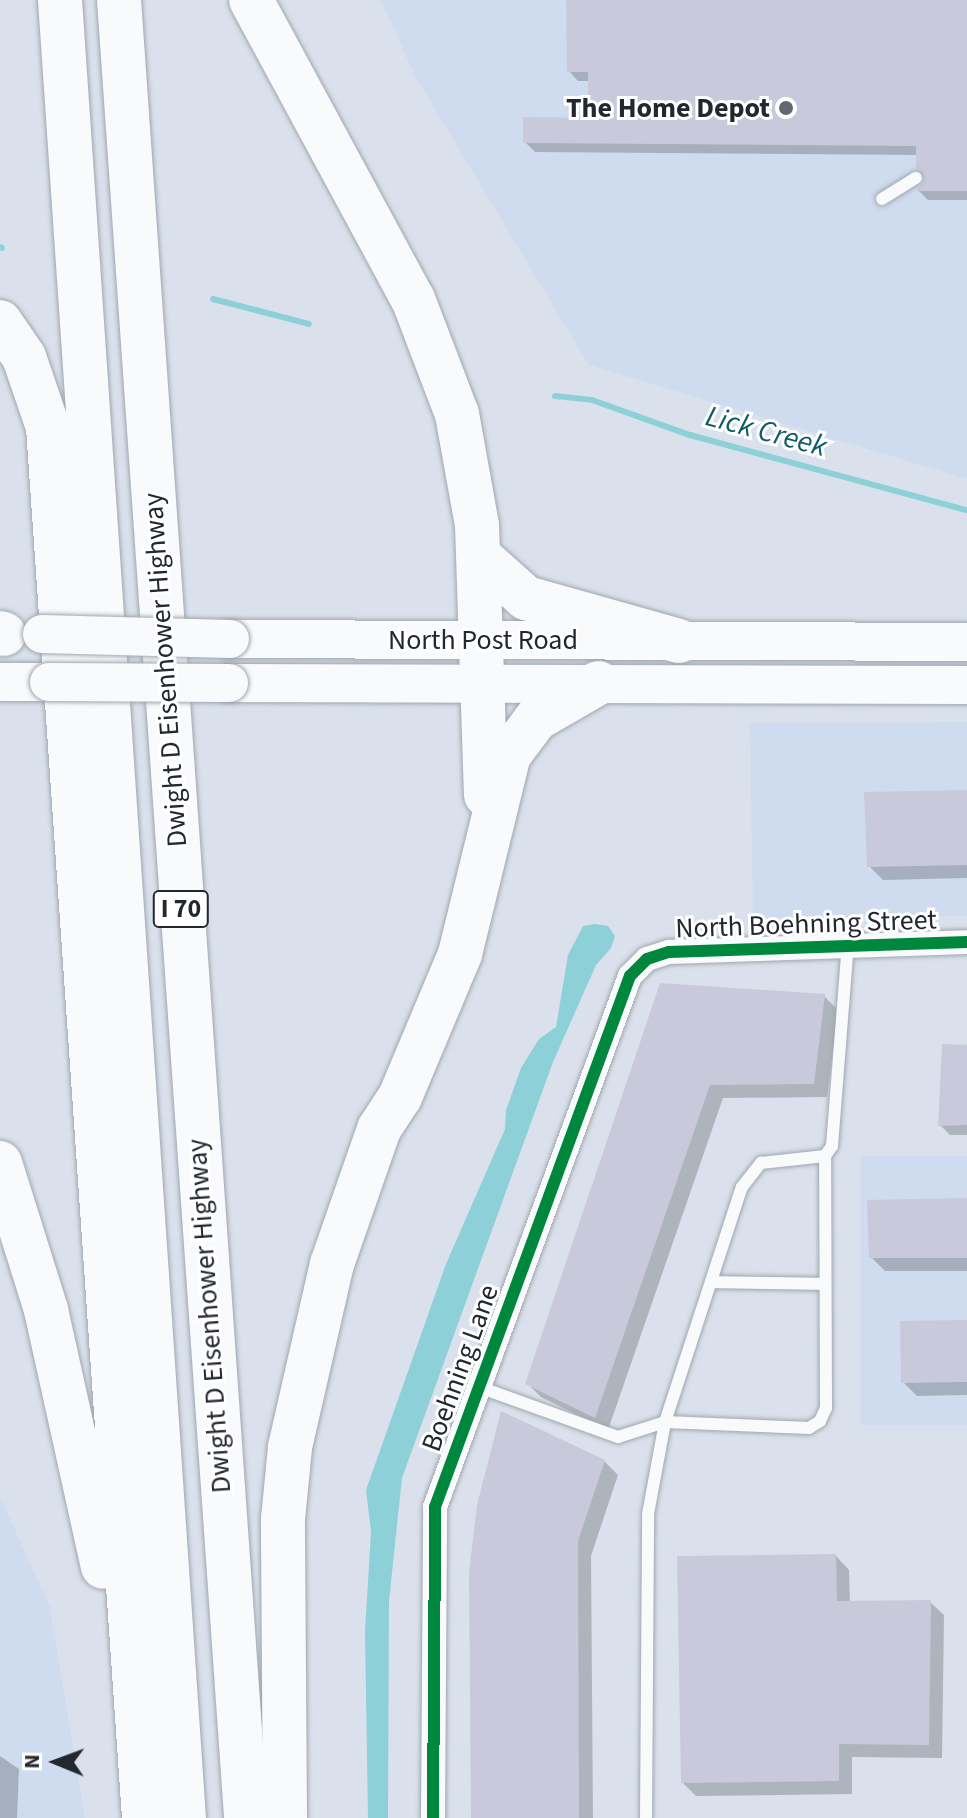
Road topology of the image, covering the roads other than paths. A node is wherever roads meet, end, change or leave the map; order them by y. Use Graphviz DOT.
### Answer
graph roads {
  1 [pos="60,0"];
  2 [pos="119,0"];
  3 [pos="251,0"];
  4 [pos="916,178"];
  5 [pos="882,199"];
  6 [pos="0,322"];
  7 [pos="480,557"];
  8 [pos="12,634"];
  9 [pos="479,640"];
  10 [pos="679,641"];
  11 [pos="967,642"];
  12 [pos="0,682"];
  13 [pos="481,683"];
  14 [pos="598,683"];
  15 [pos="967,685"];
  16 [pos="486,849"];
  17 [pos="967,942"];
  18 [pos="848,943"];
  19 [pos="647,959"];
  20 [pos="825,1156"];
  21 [pos="0,1163"];
  22 [pos="711,1282"];
  23 [pos="825,1284"];
  24 [pos="479,1387"];
  25 [pos="665,1422"];
  26 [pos="136,1818"];
  27 [pos="144,1818"];
  28 [pos="184,1818"];
  29 [pos="246,1818"];
  30 [pos="285,1818"];
  31 [pos="433,1818"];
  32 [pos="646,1818"];
  1 -- 28 [label="highway, I 70"];
  2 -- 29 [label="highway, Dwight D Eisenhower Highway / I 70"];
  3 -- 7 [label="highway"];
  4 -- 5 [label="lane"];
  6 -- 27 [label="highway"];
  7 -- 9 [label="highway"];
  7 -- 10 [label="highway"];
  8 -- 9 [label="main road, North Post Road, bridge"];
  9 -- 10 [label="main road, North Post Road"];
  9 -- 13 [label="highway"];
  10 -- 11 [label="main road, North Post Road"];
  12 -- 13 [label="main road, North Post Road, bridge"];
  13 -- 14 [label="main road, North Post Road"];
  13 -- 16 [label="highway"];
  14 -- 15 [label="main road, North Post Road"];
  14 -- 16 [label="highway"];
  16 -- 30 [label="highway"];
  17 -- 18 [label="street, North Boehning Street"];
  18 -- 19 [label="street, North Boehning Street"];
  18 -- 20 [label="lane"];
  19 -- 24 [label="street, Boehning Lane"];
  20 -- 22 [label="lane"];
  20 -- 23 [label="lane"];
  21 -- 26 [label="highway"];
  22 -- 23 [label="lane"];
  22 -- 25 [label="lane"];
  23 -- 25 [label="lane"];
  24 -- 25 [label="lane"];
  24 -- 31 [label="street, Boehning Lane"];
  25 -- 32 [label="lane"];
}
